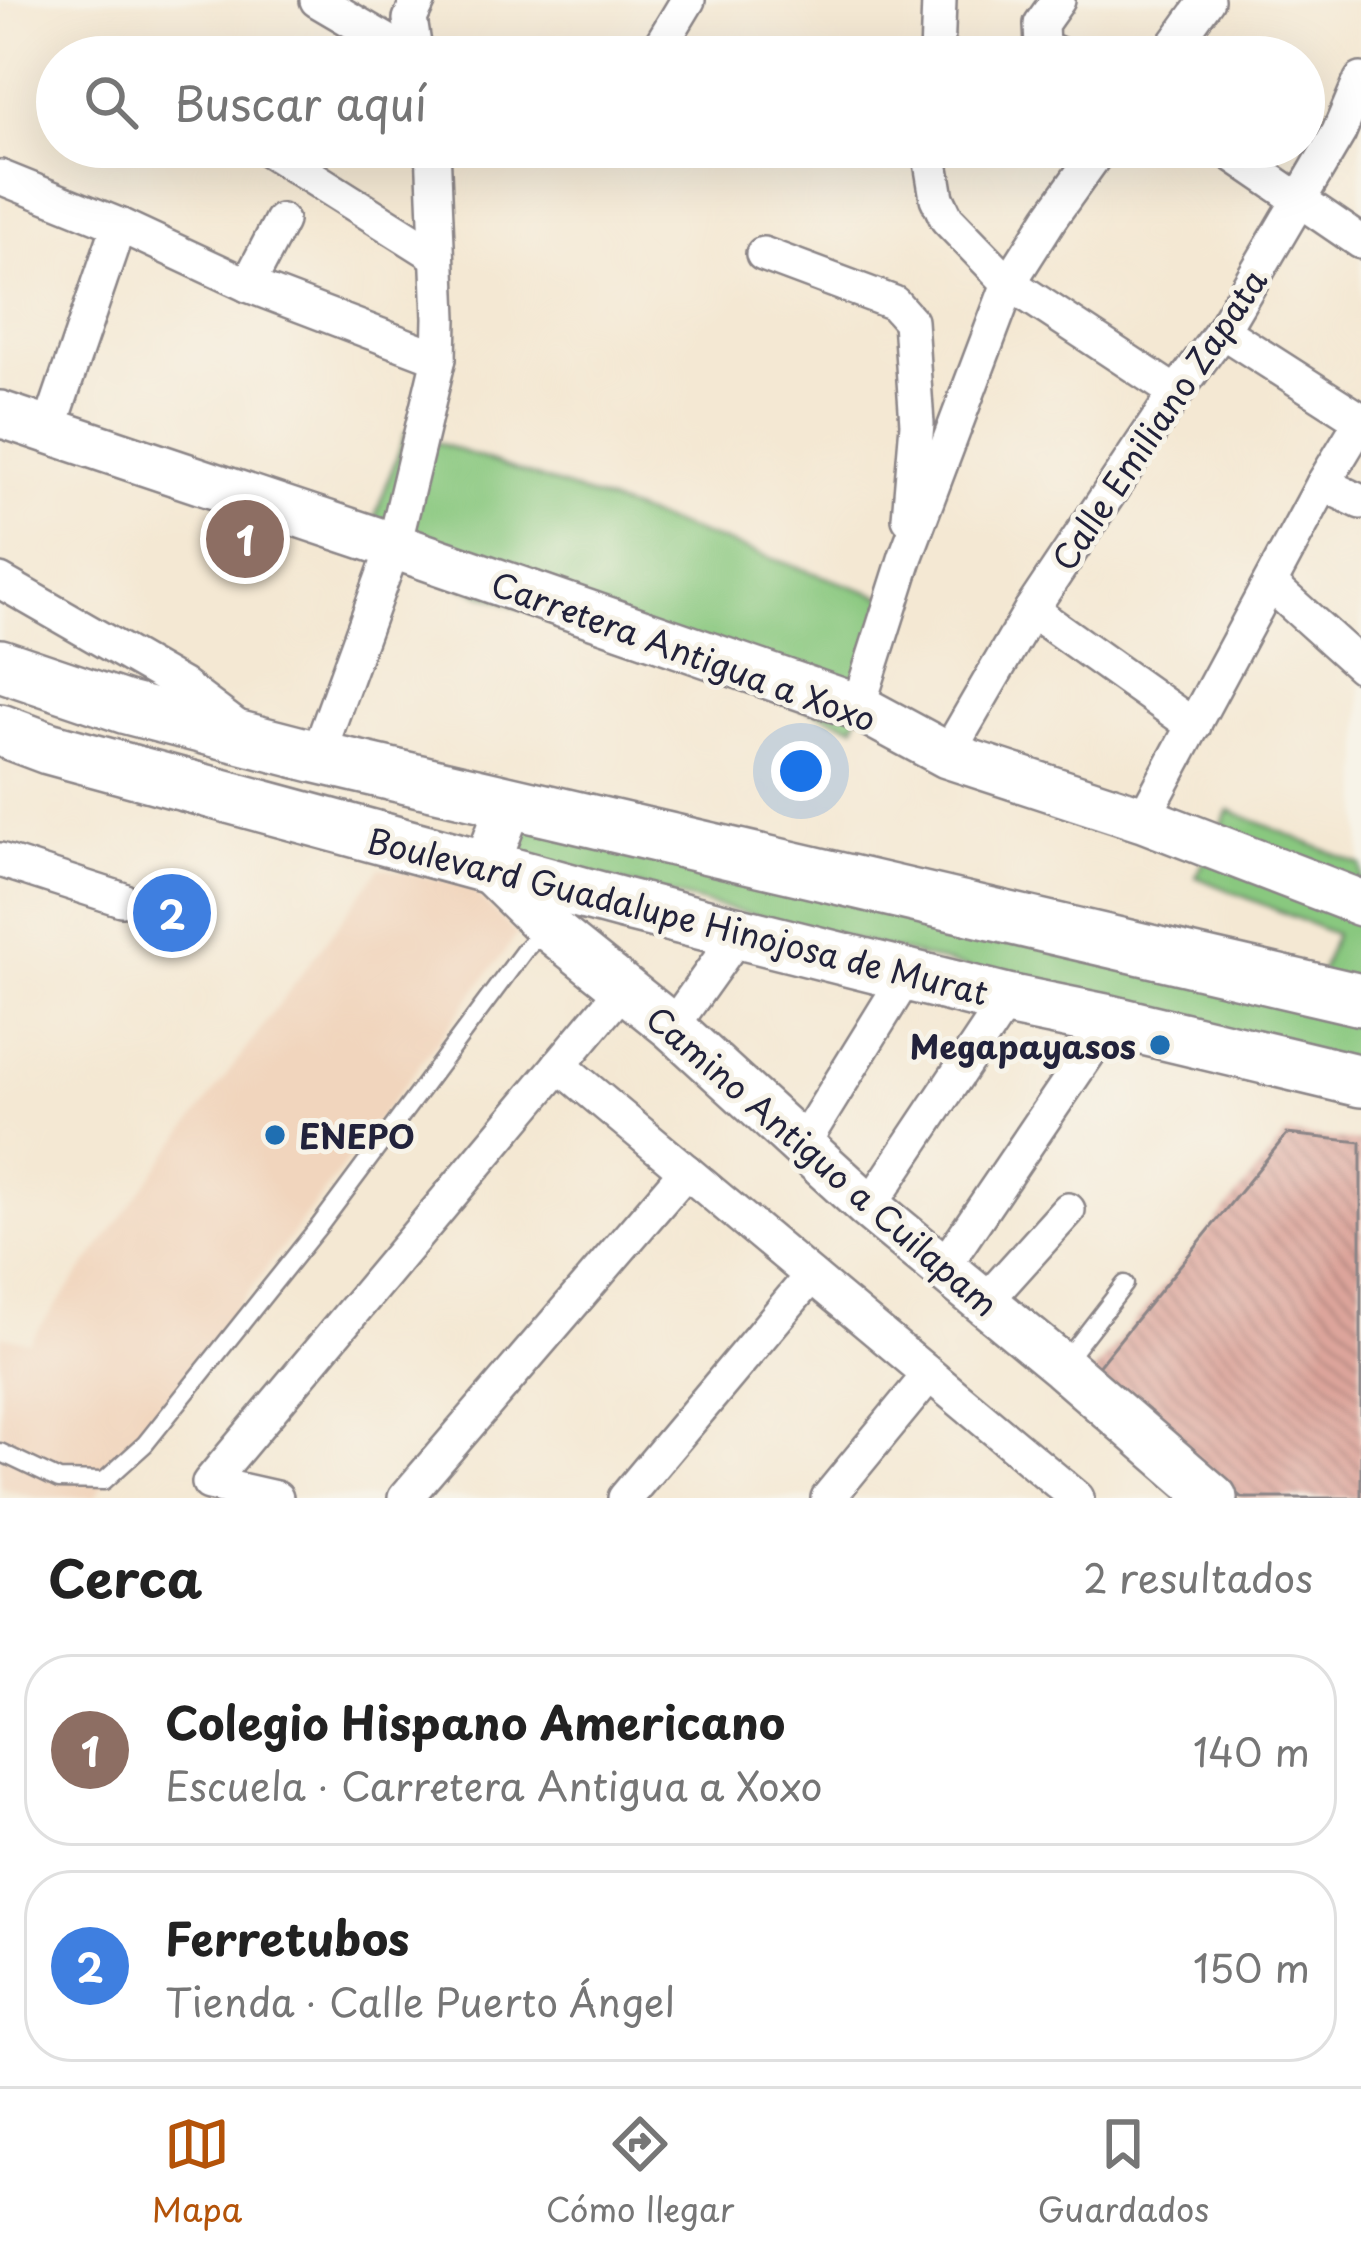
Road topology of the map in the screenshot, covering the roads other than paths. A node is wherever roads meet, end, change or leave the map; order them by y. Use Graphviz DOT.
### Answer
graph roads {
  1 [pos="317,0"];
  2 [pos="418,0"];
  3 [pos="688,0"];
  4 [pos="939,0"];
  5 [pos="1058,0"];
  6 [pos="1207,0"];
  7 [pos="379,36"];
  8 [pos="412,36"];
  9 [pos="666,36"];
  10 [pos="938,36"];
  11 [pos="1042,36"];
  12 [pos="1181,36"];
  13 [pos="1361,80"];
  14 [pos="1325,156"];
  15 [pos="297,168"];
  16 [pos="434,168"];
  17 [pos="932,168"];
  18 [pos="1086,168"];
  19 [pos="1253,168"];
  20 [pos="1318,168"];
  21 [pos="0,177"];
  22 [pos="1300,200"];
  23 [pos="281,221"];
  24 [pos="119,225"];
  25 [pos="1361,242"];
  26 [pos="763,254"];
  27 [pos="437,256"];
  28 [pos="1009,283"];
  29 [pos="248,285"];
  30 [pos="1222,331"];
  31 [pos="439,358"];
  32 [pos="1177,393"];
  33 [pos="0,414"];
  34 [pos="1361,420"];
  35 [pos="49,430"];
  36 [pos="1323,484"];
  37 [pos="1361,502"];
  38 [pos="394,546"];
  39 [pos="906,556"];
  40 [pos="0,581"];
  41 [pos="1270,584"];
  42 [pos="1031,610"];
  43 [pos="0,665"];
  44 [pos="1361,666"];
  45 [pos="858,707"];
  46 [pos="1194,726"];
  47 [pos="0,730"];
  48 [pos="250,737"];
  49 [pos="947,755"];
  50 [pos="317,757"];
  51 [pos="510,802"];
  52 [pos="1143,819"];
  53 [pos="10,863"];
  54 [pos="486,867"];
  55 [pos="0,895"];
  56 [pos="121,898"];
  57 [pos="1361,903"];
  58 [pos="546,926"];
  59 [pos="740,932"];
  60 [pos="907,975"];
  61 [pos="623,989"];
  62 [pos="1007,1000"];
  63 [pos="1361,1000"];
  64 [pos="1110,1021"];
  65 [pos="672,1027"];
  66 [pos="559,1065"];
  67 [pos="1350,1085"];
  68 [pos="802,1145"];
  69 [pos="686,1171"];
  70 [pos="869,1207"];
  71 [pos="1068,1210"];
  72 [pos="942,1269"];
  73 [pos="811,1276"];
  74 [pos="1126,1284"];
  75 [pos="986,1302"];
  76 [pos="1063,1366"];
  77 [pos="929,1375"];
  78 [pos="0,1452"];
  79 [pos="276,1498"];
  80 [pos="406,1498"];
  81 [pos="625,1498"];
  82 [pos="828,1498"];
  83 [pos="1077,1498"];
  84 [pos="1214,1498"];
  1 -- 7 [label="street"];
  2 -- 8 [label="street"];
  3 -- 9 [label="street"];
  4 -- 10 [label="street"];
  5 -- 11 [label="street"];
  6 -- 12 [label="street"];
  13 -- 14 [label="street, Calle Emiliano Zapata"];
  15 -- 27 [label="street"];
  16 -- 27 [label="street"];
  17 -- 28 [label="street"];
  18 -- 28 [label="street"];
  19 -- 22 [label="street"];
  20 -- 22 [label="street, Calle Emiliano Zapata"];
  21 -- 24 [label="street"];
  22 -- 25 [label="street"];
  22 -- 30 [label="street, Calle Emiliano Zapata"];
  23 -- 29 [label="street"];
  24 -- 29 [label="street"];
  24 -- 35 [label="street"];
  26 -- 39 [label="street"];
  27 -- 31 [label="street"];
  28 -- 32 [label="street"];
  28 -- 39 [label="street"];
  29 -- 31 [label="street"];
  30 -- 32 [label="street, Calle Emiliano Zapata"];
  30 -- 34 [label="street"];
  31 -- 38 [label="street"];
  32 -- 42 [label="street, Calle Emiliano Zapata"];
  33 -- 35 [label="street, Carretera Antigua a Xoxo"];
  34 -- 36 [label="street"];
  35 -- 38 [label="street, Carretera Antigua a Xoxo"];
  36 -- 37 [label="street"];
  36 -- 41 [label="street"];
  38 -- 45 [label="street, Carretera Antigua a Xoxo"];
  38 -- 50 [label="street"];
  39 -- 45 [label="street"];
  40 -- 48 [label="street"];
  41 -- 44 [label="street"];
  41 -- 46 [label="street"];
  42 -- 46 [label="street"];
  42 -- 49 [label="street, Calle Emiliano Zapata"];
  43 -- 48 [label="main road, Boulevard Guadalupe Hinojosa de Murat"];
  45 -- 49 [label="street, Carretera Antigua a Xoxo"];
  46 -- 52 [label="street"];
  47 -- 54 [label="main road, Boulevard Guadalupe Hinojosa de Murat"];
  48 -- 50 [label="main road, Boulevard Guadalupe Hinojosa de Murat"];
  49 -- 52 [label="street, Carretera Antigua a Xoxo"];
  50 -- 51 [label="main road, Boulevard Guadalupe Hinojosa de Murat"];
  51 -- 54 [label="street"];
  51 -- 63 [label="main road, Boulevard Guadalupe Hinojosa de Murat"];
  52 -- 57 [label="street, Carretera Antigua a Xoxo"];
  53 -- 55 [label="street"];
  53 -- 56 [label="street"];
  54 -- 58 [label="street, Camino Antiguo a Cuilapam"];
  54 -- 59 [label="main road, Boulevard Guadalupe Hinojosa de Murat"];
  58 -- 61 [label="street, Camino Antiguo a Cuilapam"];
  58 -- 78 [label="lane"];
  59 -- 60 [label="main road, Boulevard Guadalupe Hinojosa de Murat"];
  59 -- 65 [label="street"];
  60 -- 62 [label="main road, Boulevard Guadalupe Hinojosa de Murat"];
  60 -- 68 [label="street"];
  61 -- 65 [label="street, Camino Antiguo a Cuilapam"];
  61 -- 66 [label="street"];
  62 -- 64 [label="main road, Boulevard Guadalupe Hinojosa de Murat"];
  62 -- 70 [label="street"];
  64 -- 67 [label="main road, Boulevard Guadalupe Hinojosa de Murat"];
  64 -- 72 [label="street"];
  65 -- 68 [label="street, Camino Antiguo a Cuilapam"];
  66 -- 69 [label="street"];
  66 -- 79 [label="street"];
  68 -- 70 [label="street, Camino Antiguo a Cuilapam"];
  69 -- 73 [label="street"];
  69 -- 80 [label="street"];
  70 -- 72 [label="street, Camino Antiguo a Cuilapam"];
  71 -- 75 [label="street"];
  72 -- 75 [label="street, Camino Antiguo a Cuilapam"];
  73 -- 77 [label="street"];
  73 -- 81 [label="street"];
  74 -- 76 [label="lane"];
  75 -- 76 [label="street, Camino Antiguo a Cuilapam"];
  76 -- 84 [label="street, Camino Antiguo a Cuilapam"];
  77 -- 82 [label="street"];
  77 -- 83 [label="street"];
}
